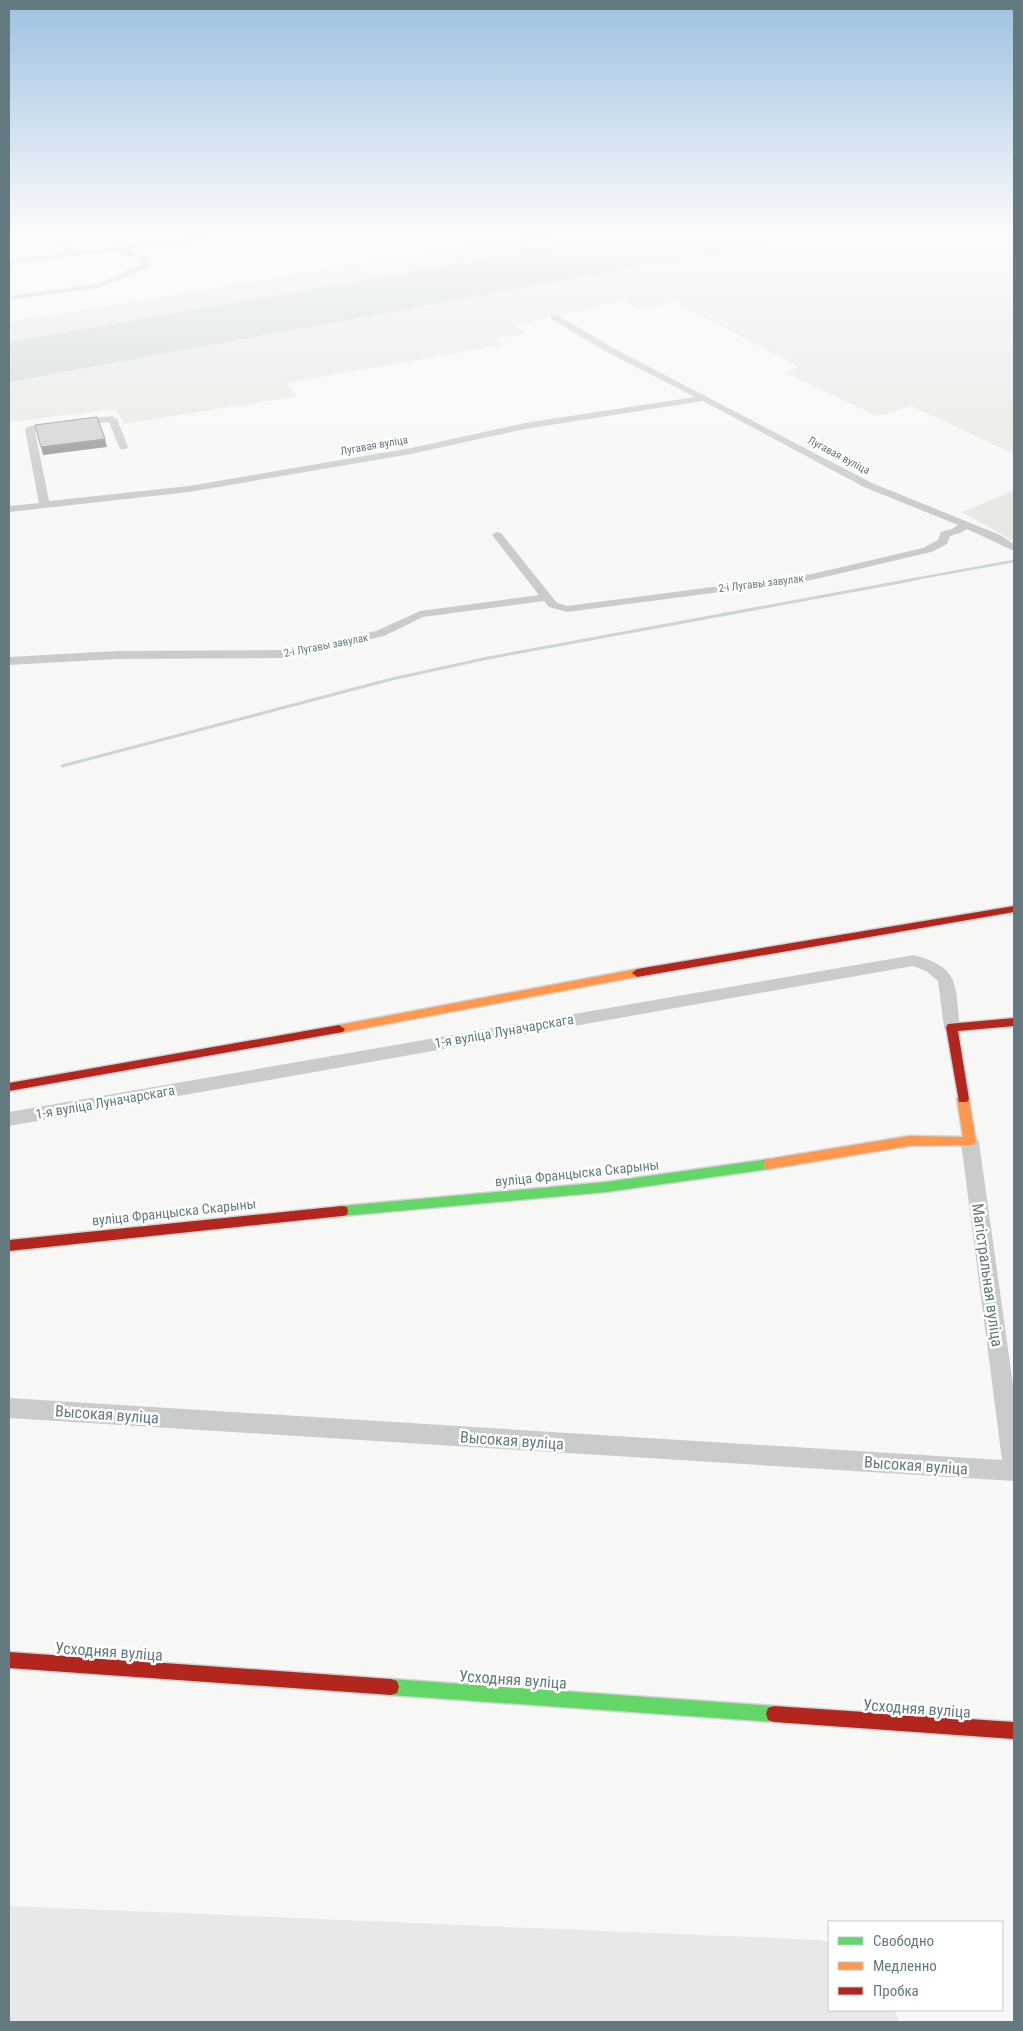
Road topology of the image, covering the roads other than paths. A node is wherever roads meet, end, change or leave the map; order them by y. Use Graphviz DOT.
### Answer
graph roads {
  1 [pos="572,327"];
  2 [pos="704,398"];
  3 [pos="123,446"];
  4 [pos="45,505"];
  5 [pos="9,509"];
  6 [pos="965,524"];
  7 [pos="497,535"];
  8 [pos="1014,548"];
  9 [pos="548,598"];
  10 [pos="9,661"];
  11 [pos="1014,909"];
  12 [pos="1014,1022"];
  13 [pos="952,1027"];
  14 [pos="9,1087"];
  15 [pos="9,1119"];
  16 [pos="970,1142"];
  17 [pos="9,1246"];
  18 [pos="9,1408"];
  19 [pos="1014,1466"];
  20 [pos="1014,1471"];
  21 [pos="9,1660"];
  22 [pos="1014,1731"];
  1 -- 2 [label="street, Лугавая вуліца"];
  2 -- 4 [label="street, Лугавая вуліца"];
  2 -- 6 [label="street, Лугавая вуліца"];
  3 -- 4 [label="street"];
  4 -- 5 [label="street, Лугавая вуліца"];
  6 -- 8 [label="street, Лугавая вуліца"];
  6 -- 9 [label="street, 2-і Лугавы завулак"];
  7 -- 9 [label="street, 2-і Лугавы завулак"];
  9 -- 10 [label="street, 2-і Лугавы завулак"];
  11 -- 14 [label="street"];
  12 -- 13 [label="street"];
  13 -- 15 [label="street, 1-я вуліца Луначарскага"];
  13 -- 16 [label="street"];
  16 -- 17 [label="street, вуліца Францыска Скарыны"];
  16 -- 19 [label="street, Магістральная вуліца"];
  18 -- 20 [label="street, Высокая вуліца"];
  21 -- 22 [label="street, Усходняя вуліца"];
}
